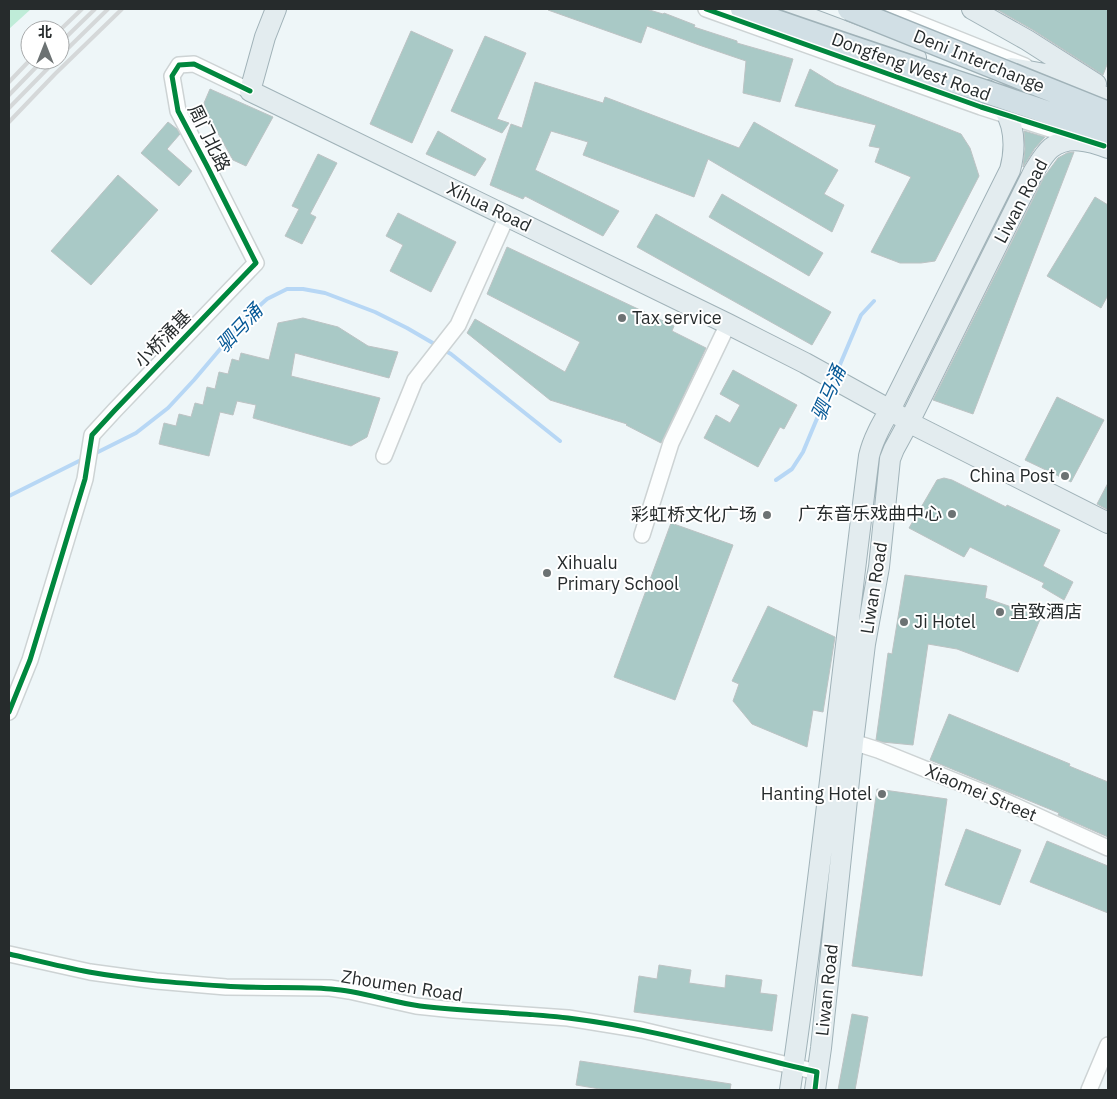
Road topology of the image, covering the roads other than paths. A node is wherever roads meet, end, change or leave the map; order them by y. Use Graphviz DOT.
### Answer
graph roads {
  1 [pos="276,9"];
  2 [pos="706,9"];
  3 [pos="742,9"];
  4 [pos="785,9"];
  5 [pos="814,9"];
  6 [pos="883,9"];
  7 [pos="972,9"];
  8 [pos="855,23"];
  9 [pos="1045,74"];
  10 [pos="976,81"];
  11 [pos="250,91"];
  12 [pos="1108,92"];
  13 [pos="1108,98"];
  14 [pos="1108,113"];
  15 [pos="1009,116"];
  16 [pos="1107,142"];
  17 [pos="507,216"];
  18 [pos="256,263"];
  19 [pos="728,324"];
  20 [pos="890,410"];
  21 [pos="909,422"];
  22 [pos="384,456"];
  23 [pos="869,456"];
  24 [pos="890,459"];
  25 [pos="1108,523"];
  26 [pos="642,535"];
  27 [pos="9,712"];
  28 [pos="853,742"];
  29 [pos="1108,848"];
  30 [pos="9,954"];
  31 [pos="1108,1045"];
  32 [pos="794,1067"];
  33 [pos="816,1081"];
  34 [pos="790,1090"];
  35 [pos="1089,1090"];
  1 -- 11 [label="main road"];
  2 -- 15 [label="street, Dongfeng West Road"];
  3 -- 16 [label="highway, Deni Interchange, bridge"];
  4 -- 8 [label="main road, Deni Interchange"];
  5 -- 8 [label="main road, Deni Interchange"];
  6 -- 9 [label="street"];
  7 -- 12 [label="main road"];
  8 -- 9 [label="main road"];
  8 -- 10 [label="main road"];
  8 -- 14 [label="highway, Deni Interchange, bridge"];
  9 -- 13 [label="main road"];
  10 -- 15 [label="main road"];
  10 -- 16 [label="main road"];
  11 -- 17 [label="main road, Xihua Road"];
  11 -- 18 [label="street, 周门北路"];
  15 -- 16 [label="street, Dongfeng West Road"];
  15 -- 20 [label="main road, Liwan Road"];
  16 -- 21 [label="main road, Liwan Road"];
  17 -- 19 [label="main road, Xihua Road"];
  17 -- 22 [label="street"];
  18 -- 27 [label="street, 小桥涌基"];
  19 -- 20 [label="main road, Xihua Road"];
  19 -- 26 [label="street"];
  20 -- 21 [label="main road"];
  20 -- 23 [label="main road, Liwan Road"];
  21 -- 24 [label="main road, Liwan Road"];
  21 -- 25 [label="main road"];
  23 -- 24 [label="main road"];
  23 -- 32 [label="main road, Liwan Road"];
  24 -- 28 [label="main road, Liwan Road"];
  28 -- 29 [label="street, Xiaomei Street"];
  28 -- 33 [label="main road, Liwan Road"];
  30 -- 32 [label="street, Zhoumen Road"];
  31 -- 35 [label="street"];
  32 -- 33 [label="street, Zhoumen Road"];
  32 -- 34 [label="main road, Liwan Road"];
}
